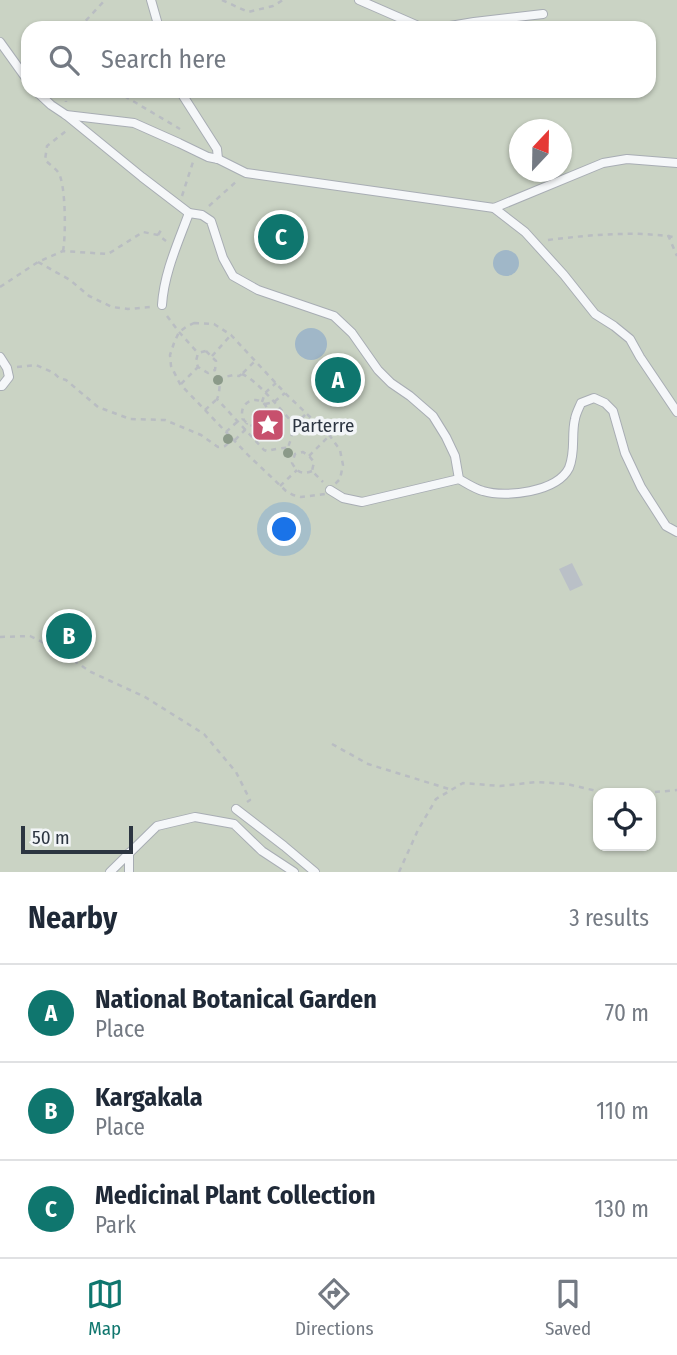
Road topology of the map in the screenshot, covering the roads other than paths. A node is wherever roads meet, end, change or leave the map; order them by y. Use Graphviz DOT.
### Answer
graph roads {
  1 [pos="151,0"];
  2 [pos="359,0"];
  3 [pos="543,14"];
  4 [pos="157,21"];
  5 [pos="407,21"];
  6 [pos="483,21"];
  7 [pos="0,42"];
  8 [pos="21,71"];
  9 [pos="44,98"];
  10 [pos="184,98"];
  11 [pos="66,115"];
  12 [pos="218,159"];
  13 [pos="677,163"];
  14 [pos="494,208"];
  15 [pos="189,213"];
  16 [pos="162,305"];
  17 [pos="0,357"];
  18 [pos="0,386"];
  19 [pos="677,412"];
  20 [pos="458,479"];
  21 [pos="330,490"];
  22 [pos="677,532"];
  23 [pos="236,809"];
  24 [pos="129,853"];
  25 [pos="110,872"];
  26 [pos="129,872"];
  27 [pos="294,872"];
  28 [pos="315,872"];
  1 -- 4 [label="lane"];
  2 -- 5 [label="lane"];
  3 -- 6 [label="lane"];
  7 -- 8 [label="lane"];
  9 -- 11 [label="lane"];
  10 -- 12 [label="lane"];
  11 -- 12 [label="lane"];
  11 -- 15 [label="lane"];
  12 -- 14 [label="lane"];
  13 -- 14 [label="lane"];
  14 -- 19 [label="lane"];
  15 -- 16 [label="lane"];
  15 -- 20 [label="lane"];
  17 -- 18 [label="lane"];
  20 -- 21 [label="lane"];
  20 -- 22 [label="lane"];
  23 -- 28 [label="lane"];
  24 -- 25 [label="lane"];
  24 -- 26 [label="lane"];
  24 -- 27 [label="lane"];
}
